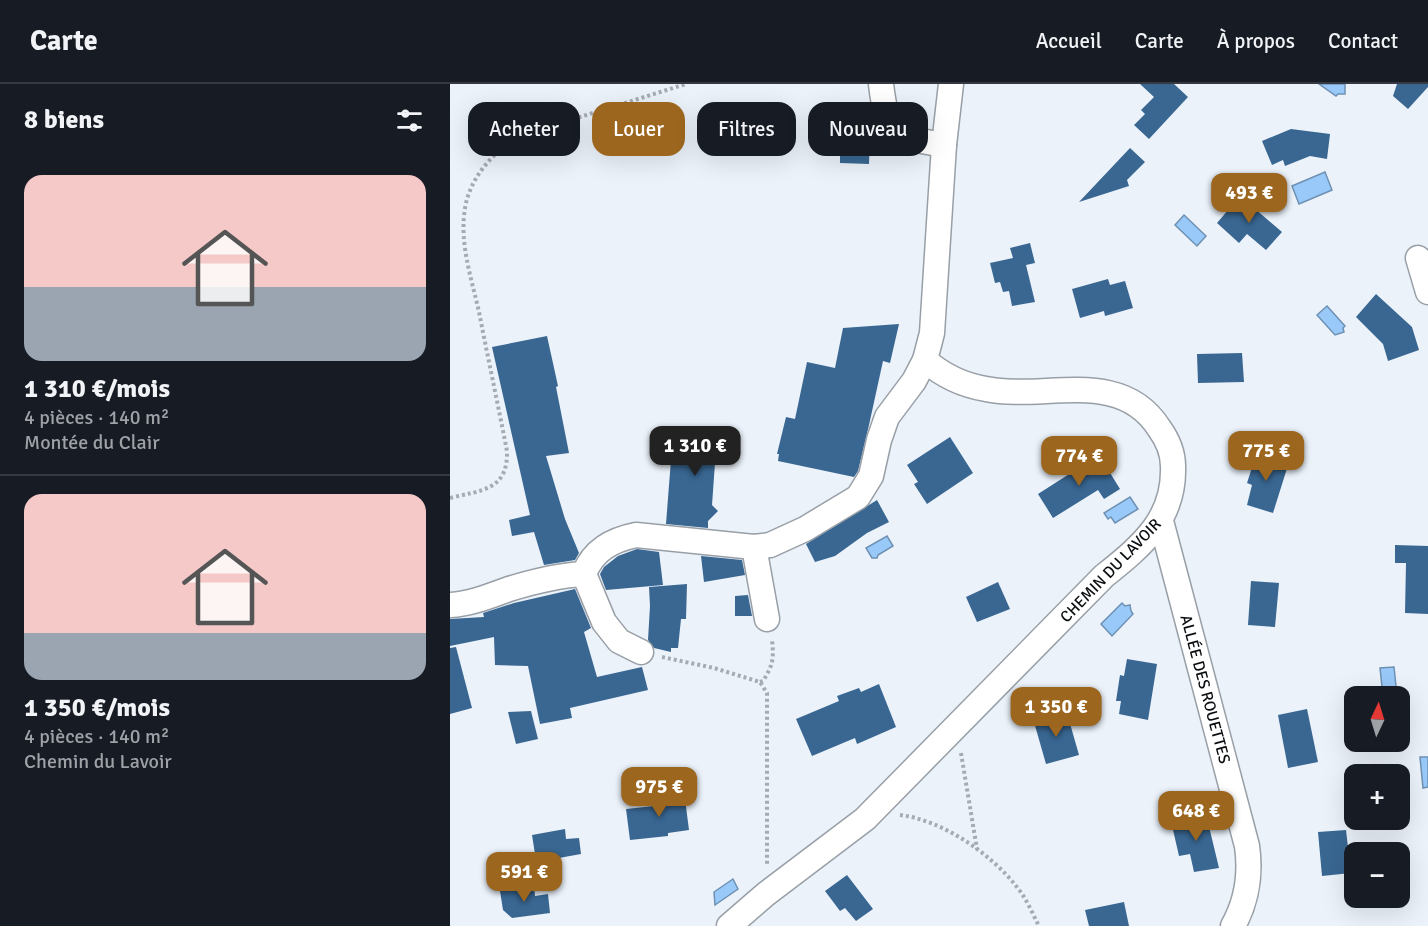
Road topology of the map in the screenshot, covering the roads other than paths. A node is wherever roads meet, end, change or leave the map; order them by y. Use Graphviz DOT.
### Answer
graph roads {
  1 [pos="881,84"];
  2 [pos="951,84"];
  3 [pos="944,145"];
  4 [pos="1418,258"];
  5 [pos="1428,292"];
  6 [pos="925,360"];
  7 [pos="1161,521"];
  8 [pos="754,547"];
  9 [pos="584,574"];
  10 [pos="450,605"];
  11 [pos="767,619"];
  12 [pos="641,652"];
  13 [pos="729,926"];
  14 [pos="1233,926"];
  1 -- 3 [label="street"];
  2 -- 3 [label="street"];
  3 -- 6 [label="street"];
  4 -- 5 [label="street"];
  6 -- 7 [label="street, CHEMIN DU LAVOIR"];
  6 -- 8 [label="street"];
  7 -- 13 [label="street, CHEMIN DU LAVOIR"];
  7 -- 14 [label="street, ALLÉE DES ROUETTES"];
  8 -- 9 [label="street"];
  8 -- 11 [label="street"];
  9 -- 10 [label="street"];
  9 -- 12 [label="street"];
}
